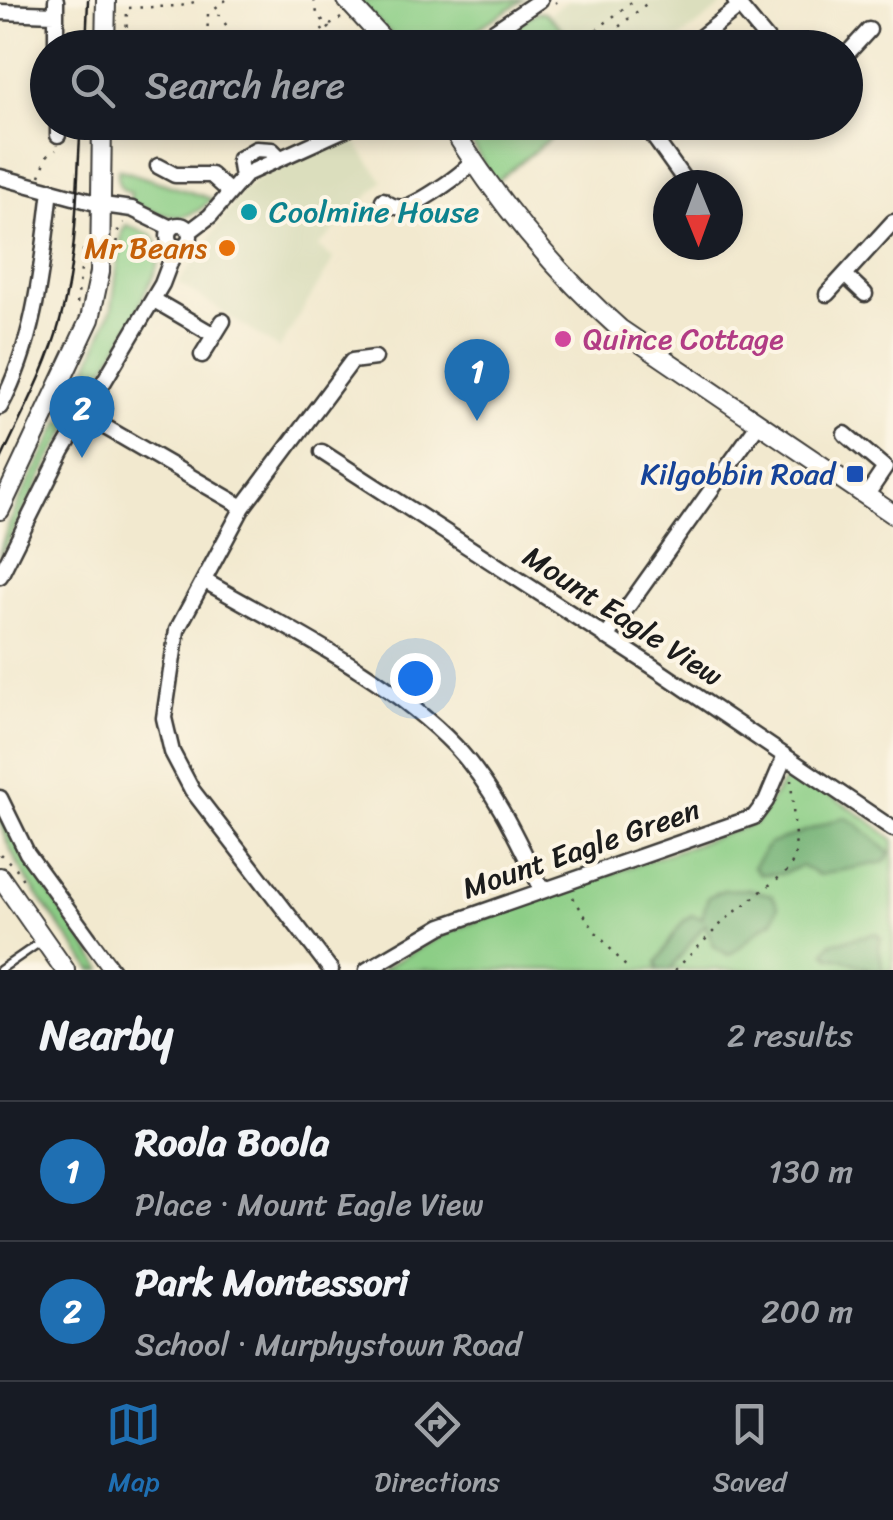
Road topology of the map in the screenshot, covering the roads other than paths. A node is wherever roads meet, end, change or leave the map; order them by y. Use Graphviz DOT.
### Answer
graph roads {
  1 [pos="106,0"];
  2 [pos="548,2"];
  3 [pos="738,3"];
  4 [pos="56,7"];
  5 [pos="345,9"];
  6 [pos="0,12"];
  7 [pos="105,30"];
  8 [pos="378,30"];
  9 [pos="497,30"];
  10 [pos="707,30"];
  11 [pos="760,30"];
  12 [pos="869,30"];
  13 [pos="863,37"];
  14 [pos="102,140"];
  15 [pos="320,140"];
  16 [pos="459,140"];
  17 [pos="657,140"];
  18 [pos="472,162"];
  19 [pos="158,166"];
  20 [pos="678,170"];
  21 [pos="0,176"];
  22 [pos="44,188"];
  23 [pos="230,192"];
  24 [pos="383,200"];
  25 [pos="103,205"];
  26 [pos="893,222"];
  27 [pos="172,228"];
  28 [pos="188,232"];
  29 [pos="176,246"];
  30 [pos="846,276"];
  31 [pos="827,294"];
  32 [pos="866,294"];
  33 [pos="154,300"];
  34 [pos="223,320"];
  35 [pos="214,335"];
  36 [pos="202,356"];
  37 [pos="375,358"];
  38 [pos="0,407"];
  39 [pos="86,416"];
  40 [pos="758,423"];
  41 [pos="845,434"];
  42 [pos="322,452"];
  43 [pos="866,496"];
  44 [pos="243,507"];
  45 [pos="0,510"];
  46 [pos="893,514"];
  47 [pos="0,576"];
  48 [pos="206,581"];
  49 [pos="606,637"];
  50 [pos="787,763"];
  51 [pos="0,798"];
  52 [pos="893,829"];
  53 [pos="8,873"];
  54 [pos="542,890"];
  55 [pos="43,940"];
  56 [pos="0,970"];
  57 [pos="65,970"];
  58 [pos="112,970"];
  59 [pos="331,970"];
  60 [pos="367,970"];
  1 -- 7 [label="street"];
  2 -- 9 [label="street"];
  3 -- 10 [label="street"];
  3 -- 11 [label="street"];
  4 -- 6 [label="street"];
  5 -- 8 [label="street"];
  12 -- 13 [label="street"];
  14 -- 25 [label="street"];
  15 -- 23 [label="street"];
  16 -- 18 [label="street"];
  17 -- 20 [label="street"];
  18 -- 24 [label="street"];
  18 -- 40 [label="street"];
  19 -- 23 [label="street"];
  21 -- 22 [label="street"];
  22 -- 25 [label="street"];
  22 -- 38 [label="street"];
  23 -- 28 [label="street"];
  25 -- 27 [label="street"];
  25 -- 45 [label="street"];
  26 -- 30 [label="street"];
  27 -- 28 [label="street"];
  27 -- 29 [label="street"];
  28 -- 29 [label="street"];
  29 -- 33 [label="street"];
  30 -- 31 [label="street"];
  30 -- 32 [label="street"];
  33 -- 35 [label="street"];
  33 -- 39 [label="street"];
  34 -- 35 [label="street"];
  35 -- 36 [label="street"];
  37 -- 44 [label="street"];
  39 -- 44 [label="street"];
  39 -- 47 [label="street"];
  40 -- 43 [label="street"];
  40 -- 49 [label="street"];
  41 -- 43 [label="street"];
  42 -- 49 [label="street, Mount Eagle View"];
  43 -- 46 [label="street"];
  44 -- 48 [label="street"];
  48 -- 54 [label="street"];
  48 -- 59 [label="street"];
  49 -- 50 [label="street, Mount Eagle View"];
  50 -- 52 [label="street, Mount Eagle View"];
  50 -- 54 [label="street, Mount Eagle Green"];
  51 -- 58 [label="street"];
  53 -- 55 [label="street"];
  54 -- 60 [label="street, Mount Eagle Green"];
  55 -- 56 [label="lane"];
  55 -- 57 [label="street"];
}
